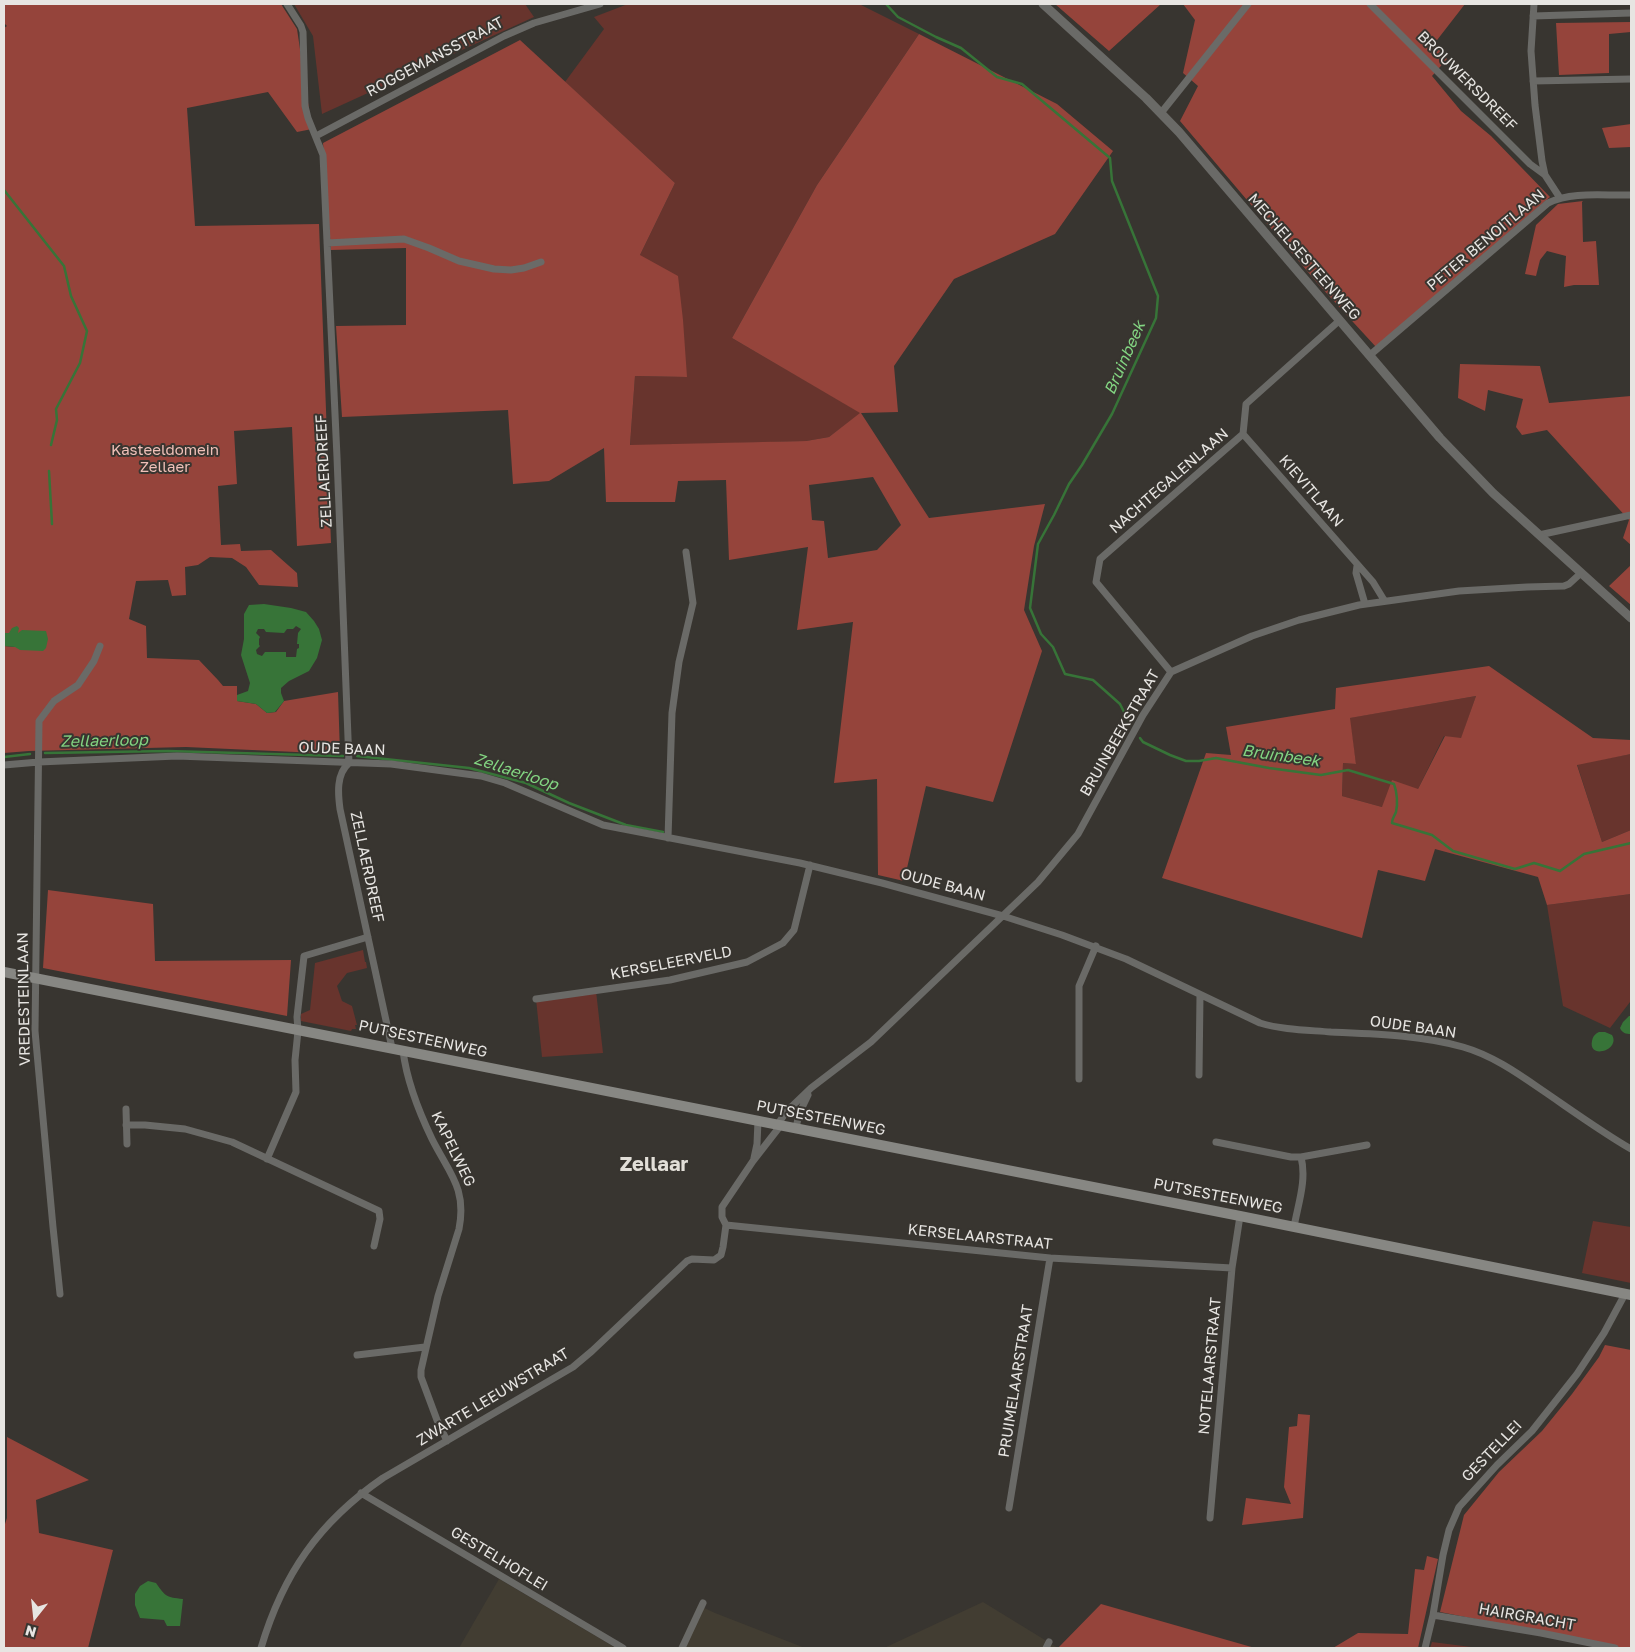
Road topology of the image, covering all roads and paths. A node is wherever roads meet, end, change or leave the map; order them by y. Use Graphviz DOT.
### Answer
graph roads {
  1 [pos="287,4"];
  2 [pos="600,4"];
  3 [pos="1043,4"];
  4 [pos="1248,4"];
  5 [pos="1370,4"];
  6 [pos="1534,4"];
  7 [pos="1631,13"];
  8 [pos="1533,16"];
  9 [pos="1631,79"];
  10 [pos="1533,81"];
  11 [pos="1161,113"];
  12 [pos="316,136"];
  13 [pos="1545,175"];
  14 [pos="1631,195"];
  15 [pos="1560,198"];
  16 [pos="327,243"];
  17 [pos="541,262"];
  18 [pos="1340,320"];
  19 [pos="1370,356"];
  20 [pos="1243,434"];
  21 [pos="1631,514"];
  22 [pos="1539,535"];
  23 [pos="686,552"];
  24 [pos="1357,566"];
  25 [pos="1581,573"];
  26 [pos="1384,600"];
  27 [pos="1365,604"];
  28 [pos="1631,618"];
  29 [pos="100,646"];
  30 [pos="1171,672"];
  31 [pos="39,762"];
  32 [pos="350,763"];
  33 [pos="4,765"];
  34 [pos="668,838"];
  35 [pos="810,865"];
  36 [pos="1002,916"];
  37 [pos="368,937"];
  38 [pos="1096,946"];
  39 [pos="4,972"];
  40 [pos="36,978"];
  41 [pos="1200,994"];
  42 [pos="536,999"];
  43 [pos="298,1030"];
  44 [pos="392,1048"];
  45 [pos="403,1051"];
  46 [pos="1199,1075"];
  47 [pos="1078,1079"];
  48 [pos="811,1088"];
  49 [pos="126,1108"];
  50 [pos="758,1121"];
  51 [pos="126,1125"];
  52 [pos="779,1125"];
  53 [pos="796,1128"];
  54 [pos="1216,1142"];
  55 [pos="126,1144"];
  56 [pos="1367,1145"];
  57 [pos="1631,1149"];
  58 [pos="1301,1157"];
  59 [pos="267,1159"];
  60 [pos="753,1160"];
  61 [pos="1240,1216"];
  62 [pos="726,1225"];
  63 [pos="1294,1227"];
  64 [pos="374,1246"];
  65 [pos="1050,1258"];
  66 [pos="1232,1268"];
  67 [pos="60,1294"];
  68 [pos="1628,1294"];
  69 [pos="425,1347"];
  70 [pos="357,1355"];
  71 [pos="447,1441"];
  72 [pos="362,1492"];
  73 [pos="1009,1508"];
  74 [pos="1210,1518"];
  75 [pos="703,1603"];
  76 [pos="1433,1615"];
  77 [pos="261,1648"];
  78 [pos="623,1648"];
  79 [pos="682,1648"];
  80 [pos="1425,1648"];
  81 [pos="1615,1648"];
  1 -- 12 [label="street, ZELLAERDREEF"];
  2 -- 12 [label="street, ROGGEMANSSTRAAT"];
  3 -- 11 [label="street, MECHELSESTEENWEG"];
  4 -- 11 [label="street"];
  5 -- 13 [label="street, BROUWERSDREEF"];
  6 -- 8 [label="street, PETER BENOITLAAN"];
  7 -- 8 [label="street"];
  8 -- 10 [label="street, PETER BENOITLAAN"];
  9 -- 10 [label="street"];
  10 -- 13 [label="street, PETER BENOITLAAN"];
  11 -- 18 [label="street, MECHELSESTEENWEG"];
  12 -- 16 [label="street, ZELLAERDREEF"];
  13 -- 15 [label="street, PETER BENOITLAAN"];
  14 -- 15 [label="street"];
  15 -- 19 [label="street, PETER BENOITLAAN"];
  16 -- 17 [label="street"];
  16 -- 32 [label="street, ZELLAERDREEF"];
  18 -- 19 [label="street, MECHELSESTEENWEG"];
  18 -- 20 [label="street, NACHTEGALENLAAN"];
  19 -- 22 [label="street, MECHELSESTEENWEG"];
  20 -- 24 [label="street, KIEVITLAAN"];
  20 -- 30 [label="street, NACHTEGALENLAAN"];
  21 -- 22 [label="street"];
  22 -- 25 [label="street, MECHELSESTEENWEG"];
  23 -- 34 [label="street"];
  24 -- 26 [label="street, KIEVITLAAN"];
  24 -- 27 [label="street"];
  25 -- 26 [label="street, BRUINBEEKSTRAAT"];
  25 -- 28 [label="street, MECHELSESTEENWEG"];
  26 -- 27 [label="street, BRUINBEEKSTRAAT"];
  27 -- 30 [label="street, BRUINBEEKSTRAAT"];
  29 -- 31 [label="street, VREDESTEINLAAN"];
  30 -- 36 [label="street, BRUINBEEKSTRAAT"];
  31 -- 32 [label="street, OUDE BAAN"];
  31 -- 33 [label="street, OUDE BAAN"];
  31 -- 40 [label="street, VREDESTEINLAAN"];
  32 -- 34 [label="street, OUDE BAAN"];
  32 -- 37 [label="street, ZELLAERDREEF"];
  34 -- 35 [label="street, OUDE BAAN"];
  35 -- 36 [label="street, OUDE BAAN"];
  35 -- 42 [label="street, KERSELEERVELD"];
  36 -- 38 [label="street, OUDE BAAN"];
  36 -- 48 [label="street, BRUINBEEKSTRAAT"];
  37 -- 43 [label="street, ZELLAERDREEF"];
  37 -- 44 [label="street, ZELLAERDREEF"];
  38 -- 41 [label="street, OUDE BAAN"];
  38 -- 47 [label="street"];
  39 -- 40 [label="main road, PUTSESTEENWEG"];
  40 -- 43 [label="main road, PUTSESTEENWEG"];
  40 -- 67 [label="street, VREDESTEINLAAN"];
  41 -- 46 [label="street"];
  41 -- 57 [label="street, OUDE BAAN"];
  43 -- 44 [label="main road, PUTSESTEENWEG"];
  43 -- 59 [label="street, ZELLAERDREEF"];
  44 -- 45 [label="main road, PUTSESTEENWEG"];
  45 -- 50 [label="main road, PUTSESTEENWEG"];
  45 -- 69 [label="street, KAPELWEG"];
  48 -- 52 [label="street, BRUINBEEKSTRAAT"];
  48 -- 53 [label="street, BRUINBEEKSTRAAT"];
  49 -- 51 [label="street"];
  50 -- 52 [label="main road, PUTSESTEENWEG"];
  50 -- 60 [label="street, ZWARTE LEEUWSTRAAT"];
  51 -- 55 [label="street"];
  51 -- 59 [label="street"];
  52 -- 53 [label="main road, PUTSESTEENWEG"];
  52 -- 60 [label="street, ZWARTE LEEUWSTRAAT"];
  53 -- 61 [label="main road, PUTSESTEENWEG"];
  54 -- 58 [label="street"];
  56 -- 58 [label="street"];
  58 -- 63 [label="street"];
  59 -- 64 [label="street"];
  60 -- 62 [label="street, ZWARTE LEEUWSTRAAT"];
  61 -- 63 [label="main road, PUTSESTEENWEG"];
  61 -- 66 [label="street, NOTELAARSTRAAT"];
  62 -- 65 [label="street, KERSELAARSTRAAT"];
  62 -- 71 [label="street, ZWARTE LEEUWSTRAAT"];
  63 -- 68 [label="main road, PUTSESTEENWEG"];
  65 -- 66 [label="street, KERSELAARSTRAAT"];
  65 -- 73 [label="street, PRUIMELAARSTRAAT"];
  66 -- 74 [label="street, NOTELAARSTRAAT"];
  68 -- 76 [label="street, GESTELLEI"];
  69 -- 70 [label="street"];
  69 -- 71 [label="street, KAPELWEG"];
  71 -- 72 [label="street, ZWARTE LEEUWSTRAAT"];
  72 -- 77 [label="street, ZWARTE LEEUWSTRAAT"];
  72 -- 78 [label="street, GESTELHOFLEI"];
  75 -- 79 [label="street"];
  76 -- 80 [label="street, GESTELLEI"];
  76 -- 81 [label="street, HAIRGRACHT"];
}
